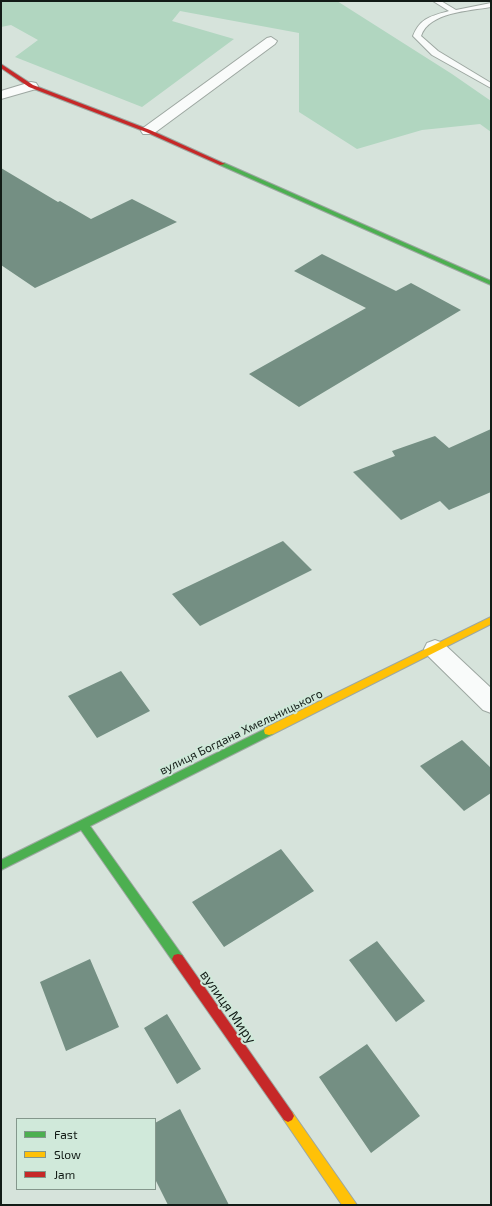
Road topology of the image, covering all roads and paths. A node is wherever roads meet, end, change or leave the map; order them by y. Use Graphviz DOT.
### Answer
graph roads {
  1 [pos="436,1"];
  2 [pos="491,5"];
  3 [pos="455,12"];
  4 [pos="271,41"];
  5 [pos="1,66"];
  6 [pos="31,86"];
  7 [pos="491,86"];
  8 [pos="1,95"];
  9 [pos="148,131"];
  10 [pos="491,284"];
  11 [pos="491,620"];
  12 [pos="435,649"];
  13 [pos="491,703"];
  14 [pos="83,824"];
  15 [pos="1,865"];
  16 [pos="350,1205"];
  1 -- 3 [label="lane"];
  2 -- 3 [label="lane"];
  3 -- 7 [label="lane"];
  4 -- 9 [label="street"];
  5 -- 6 [label="street"];
  6 -- 8 [label="street"];
  6 -- 9 [label="street"];
  9 -- 10 [label="street"];
  11 -- 12 [label="street, вулиця Богдана Хмельницького"];
  12 -- 13 [label="street"];
  12 -- 14 [label="street, вулиця Богдана Хмельницького"];
  14 -- 15 [label="street, вулиця Богдана Хмельницького"];
  14 -- 16 [label="street, вулиця Миру"];
}
